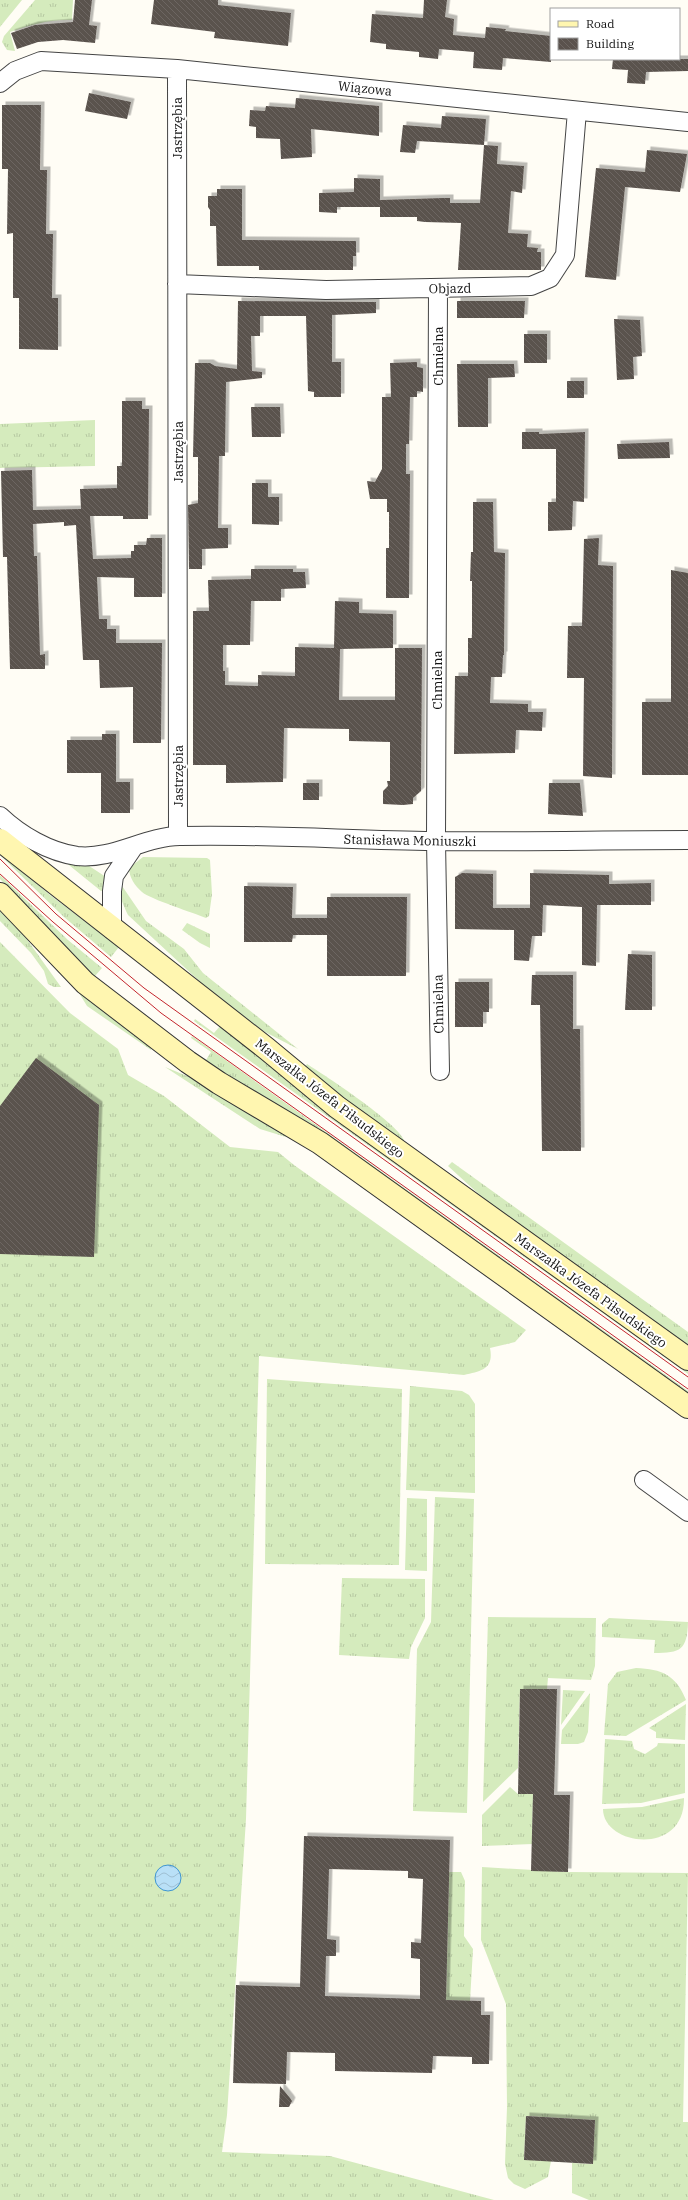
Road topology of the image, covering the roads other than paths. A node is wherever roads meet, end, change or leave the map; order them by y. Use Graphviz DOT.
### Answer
graph roads {
  1 [pos="177,69"];
  2 [pos="0,83"];
  3 [pos="577,110"];
  4 [pos="688,122"];
  5 [pos="177,284"];
  6 [pos="438,288"];
  7 [pos="0,816"];
  8 [pos="178,836"];
  9 [pos="0,840"];
  10 [pos="688,840"];
  11 [pos="436,841"];
  12 [pos="133,848"];
  13 [pos="0,894"];
  14 [pos="112,930"];
  15 [pos="440,1071"];
  16 [pos="688,1359"];
  17 [pos="688,1407"];
  18 [pos="644,1480"];
  19 [pos="688,1512"];
  1 -- 2 [label="street, Wiązowa"];
  1 -- 3 [label="street, Wiązowa"];
  1 -- 5 [label="street, Jastrzębia"];
  3 -- 4 [label="street, Wiązowa"];
  3 -- 6 [label="street, Objazd"];
  5 -- 6 [label="street, Objazd"];
  5 -- 8 [label="street, Jastrzębia"];
  6 -- 11 [label="street, Chmielna"];
  7 -- 12 [label="street, Stanisława Moniuszki"];
  8 -- 11 [label="street, Stanisława Moniuszki"];
  8 -- 12 [label="street, Stanisława Moniuszki"];
  9 -- 14 [label="main road, Marszałka Józefa Piłsudskiego"];
  10 -- 11 [label="street, Stanisława Moniuszki"];
  11 -- 15 [label="street, Chmielna"];
  12 -- 14 [label="street"];
  13 -- 17 [label="main road"];
  14 -- 16 [label="main road, Marszałka Józefa Piłsudskiego"];
  18 -- 19 [label="street"];
}
